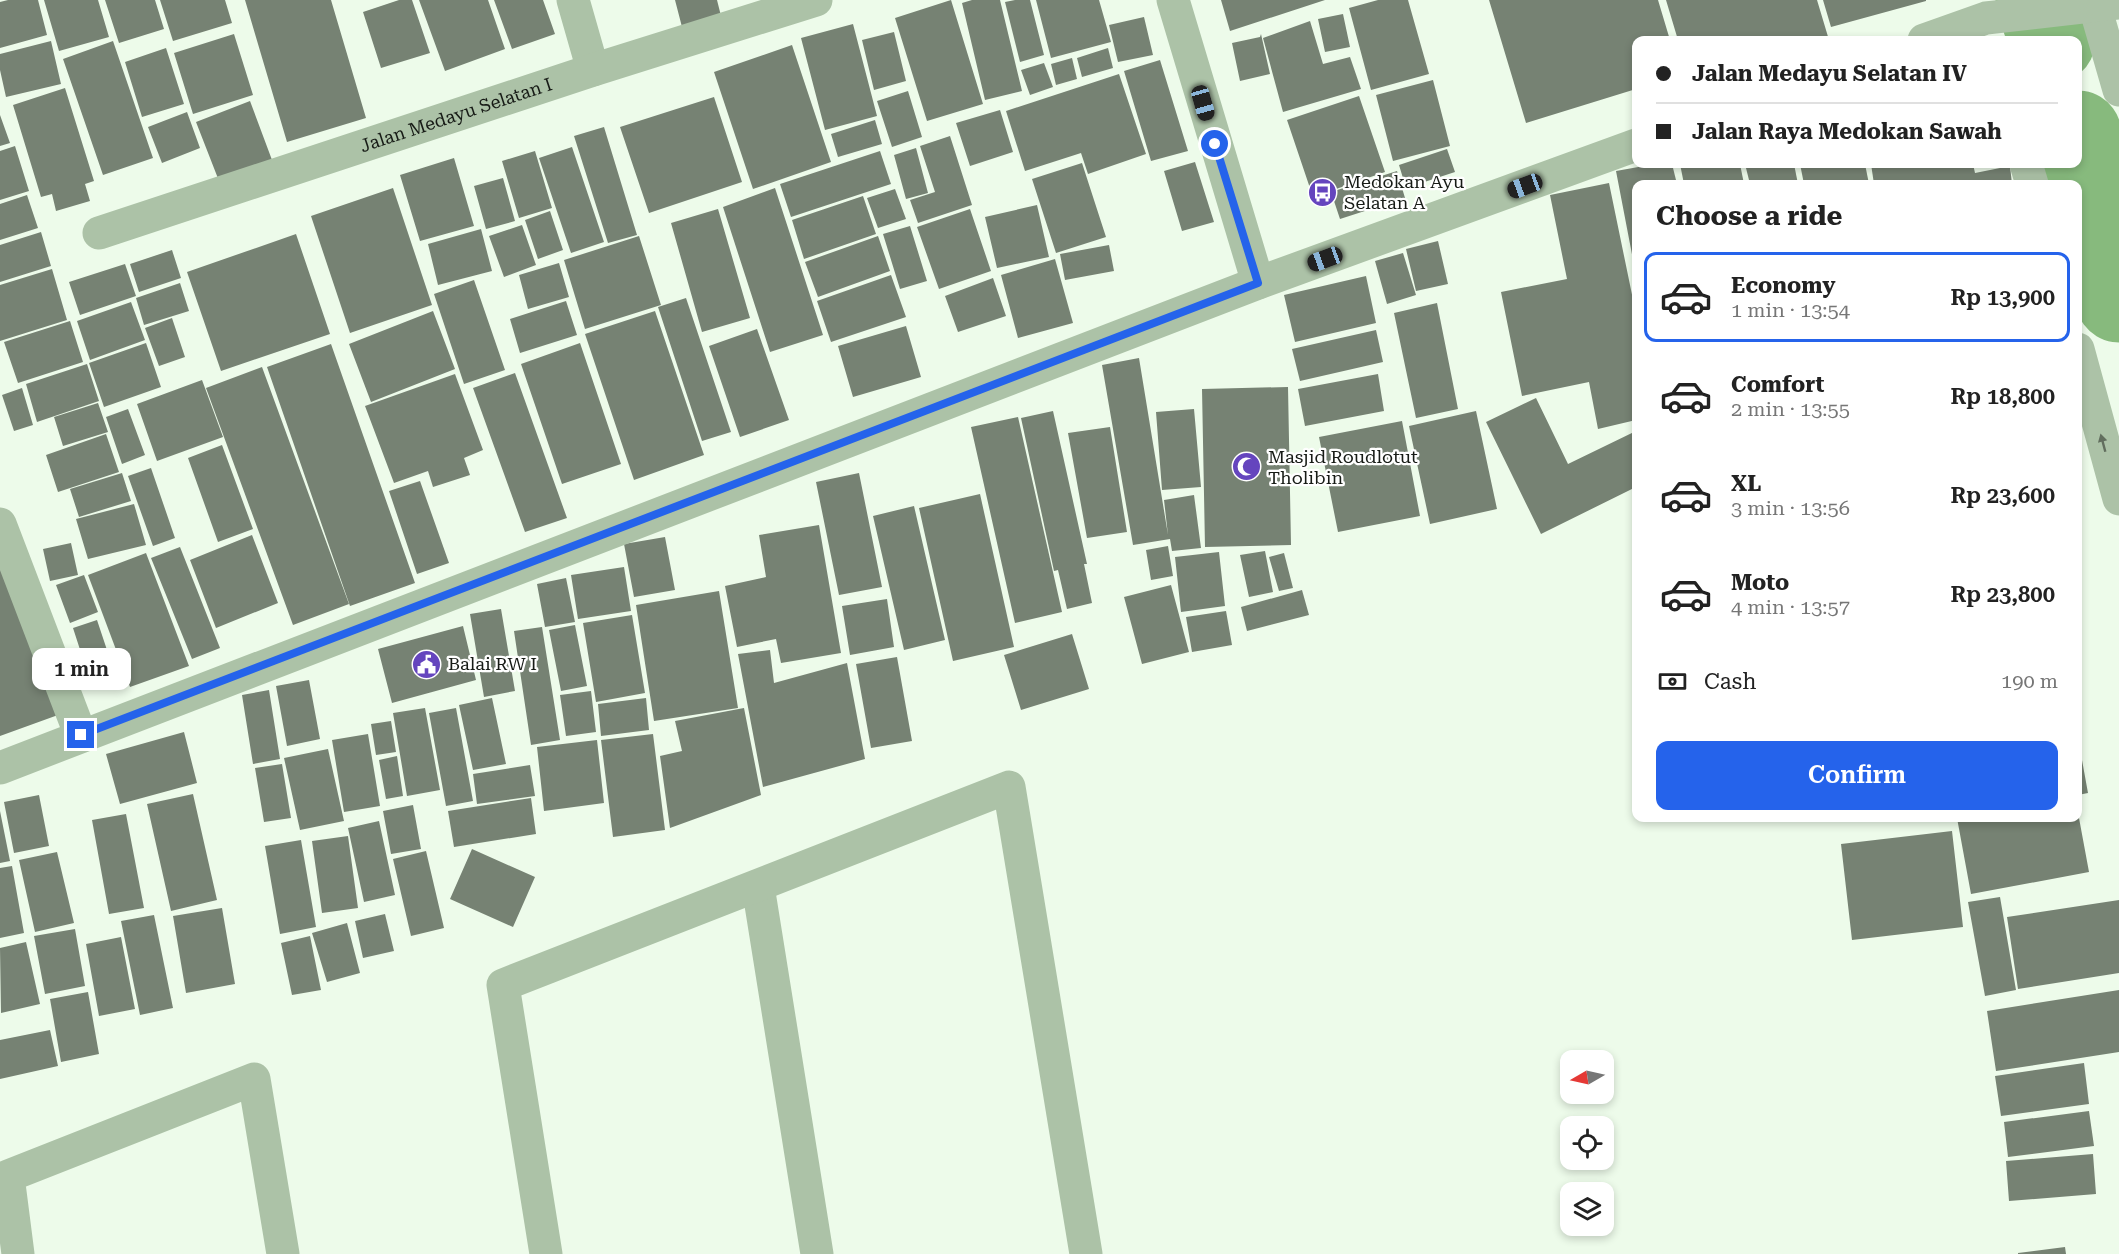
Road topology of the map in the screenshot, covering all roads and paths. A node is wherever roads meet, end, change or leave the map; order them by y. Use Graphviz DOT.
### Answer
graph roads {
  1 [pos="573,0"];
  2 [pos="816,0"];
  3 [pos="1173,0"];
  4 [pos="2092,4"];
  5 [pos="1990,18"];
  6 [pos="1936,36"];
  7 [pos="593,70"];
  8 [pos="2119,90"];
  9 [pos="1632,146"];
  10 [pos="99,233"];
  11 [pos="1258,283"];
  12 [pos="2082,364"];
  13 [pos="2119,499"];
  14 [pos="0,524"];
  15 [pos="81,735"];
  16 [pos="0,768"];
  17 [pos="758,886"];
  18 [pos="18,1254"];
  19 [pos="283,1254"];
  20 [pos="546,1254"];
  21 [pos="817,1254"];
  22 [pos="1086,1254"];
  1 -- 7 [label="street"];
  2 -- 7 [label="street, Jalan Medayu Selatan I"];
  3 -- 11 [label="street"];
  4 -- 5 [label="street"];
  4 -- 8 [label="street"];
  5 -- 6 [label="street"];
  7 -- 10 [label="street, Jalan Medayu Selatan I"];
  9 -- 11 [label="street"];
  11 -- 15 [label="street"];
  13 -- 12 [label="street, one-way"];
  14 -- 15 [label="street"];
  15 -- 16 [label="street"];
  17 -- 20 [label="street"];
  17 -- 21 [label="street"];
  17 -- 22 [label="street"];
  18 -- 19 [label="street"];
}
